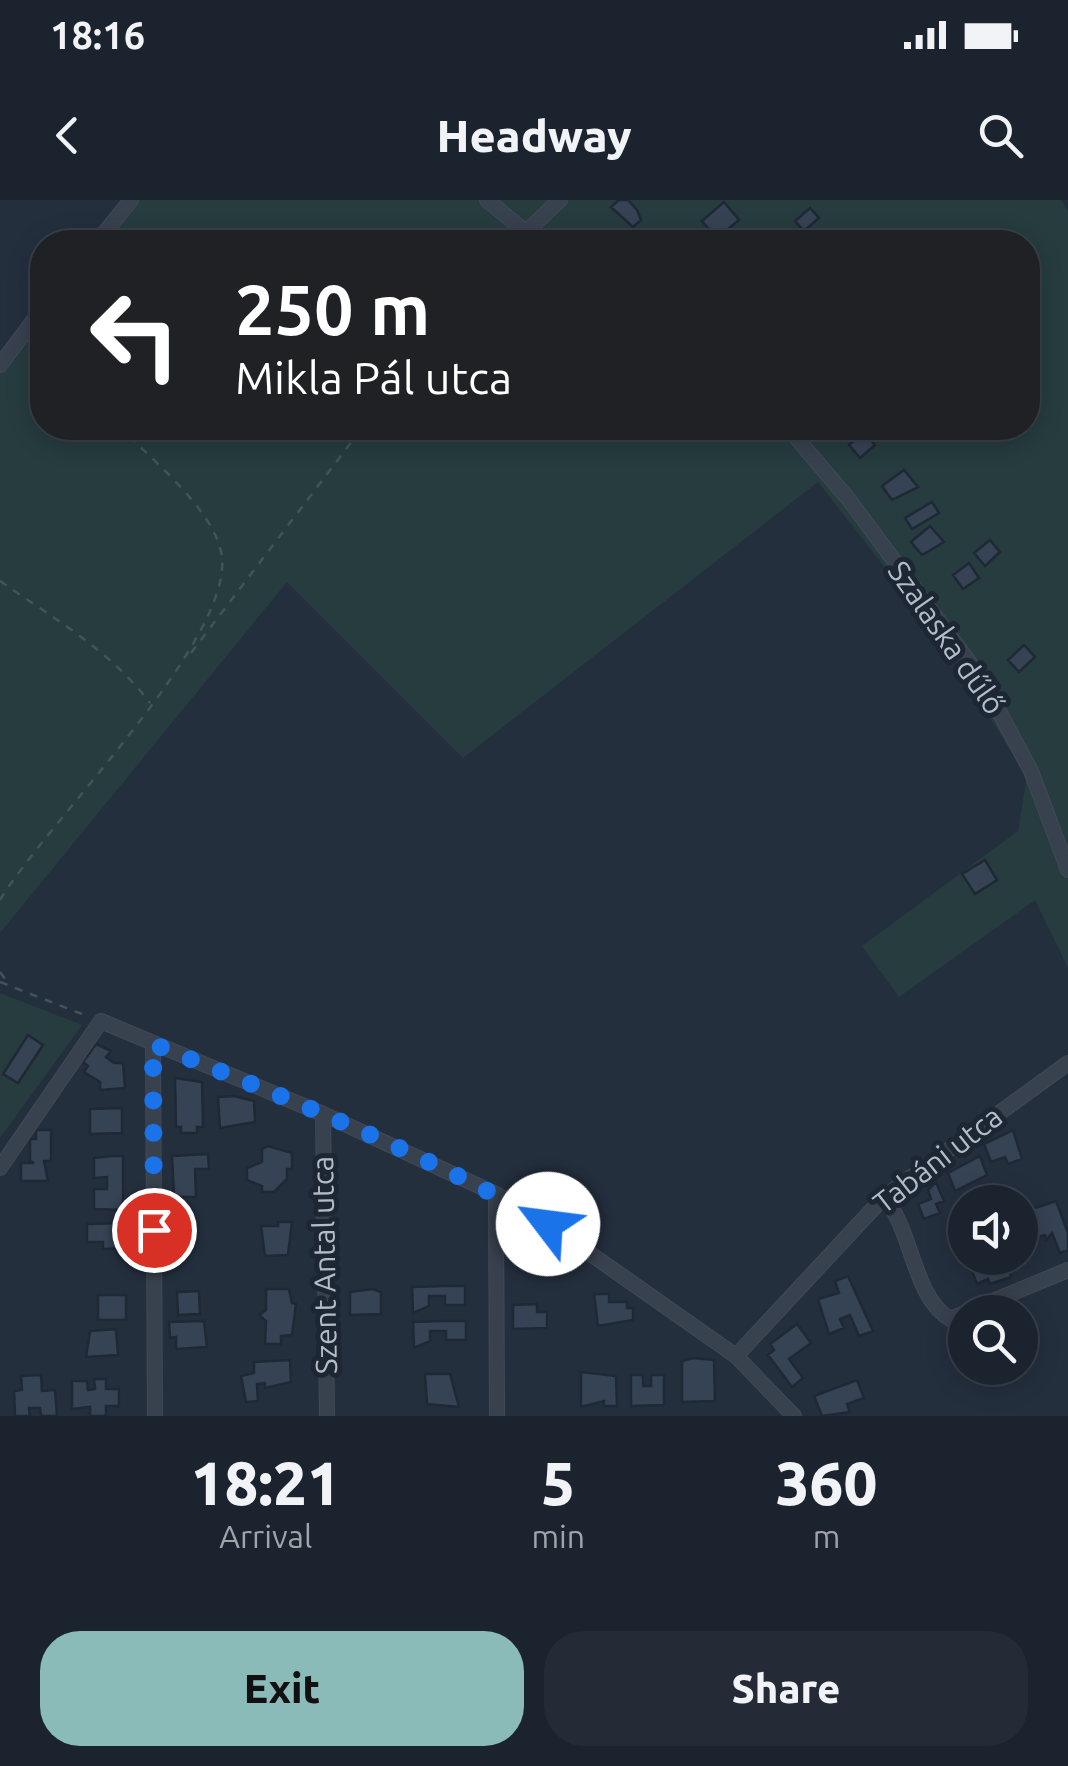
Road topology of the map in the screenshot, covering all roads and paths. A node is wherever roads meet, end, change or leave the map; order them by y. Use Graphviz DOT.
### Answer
graph roads {
  1 [pos="131,200"];
  2 [pos="488,200"];
  3 [pos="560,200"];
  4 [pos="106,230"];
  5 [pos="524,230"];
  6 [pos="537,230"];
  7 [pos="30,325"];
  8 [pos="0,365"];
  9 [pos="132,440"];
  10 [pos="353,440"];
  11 [pos="798,440"];
  12 [pos="0,581"];
  13 [pos="188,658"];
  14 [pos="151,704"];
  15 [pos="1068,870"];
  16 [pos="0,900"];
  17 [pos="0,972"];
  18 [pos="0,982"];
  19 [pos="11,986"];
  20 [pos="101,1022"];
  21 [pos="153,1044"];
  22 [pos="1068,1062"];
  23 [pos="323,1114"];
  24 [pos="0,1168"];
  25 [pos="496,1194"];
  26 [pos="884,1197"];
  27 [pos="1068,1270"];
  28 [pos="1009,1295"];
  29 [pos="948,1318"];
  30 [pos="736,1356"];
  31 [pos="790,1414"];
  32 [pos="155,1416"];
  33 [pos="327,1416"];
  34 [pos="497,1416"];
  1 -- 4 [label="street"];
  2 -- 5 [label="street"];
  3 -- 6 [label="street"];
  7 -- 8 [label="street"];
  9 -- 13 [label="path"];
  10 -- 13 [label="path"];
  11 -- 15 [label="street, Szalaska dűlő"];
  12 -- 14 [label="path"];
  13 -- 14 [label="path"];
  14 -- 16 [label="path"];
  17 -- 19 [label="path"];
  18 -- 19 [label="path"];
  19 -- 20 [label="path"];
  20 -- 21 [label="street"];
  20 -- 24 [label="street"];
  21 -- 23 [label="street"];
  21 -- 32 [label="street"];
  22 -- 26 [label="street, Tabáni utca"];
  23 -- 25 [label="street"];
  23 -- 33 [label="street, Szent Antal utca"];
  25 -- 30 [label="street"];
  25 -- 34 [label="street"];
  26 -- 29 [label="street"];
  26 -- 30 [label="street, Tabáni utca"];
  27 -- 28 [label="street"];
  30 -- 31 [label="street"];
}
